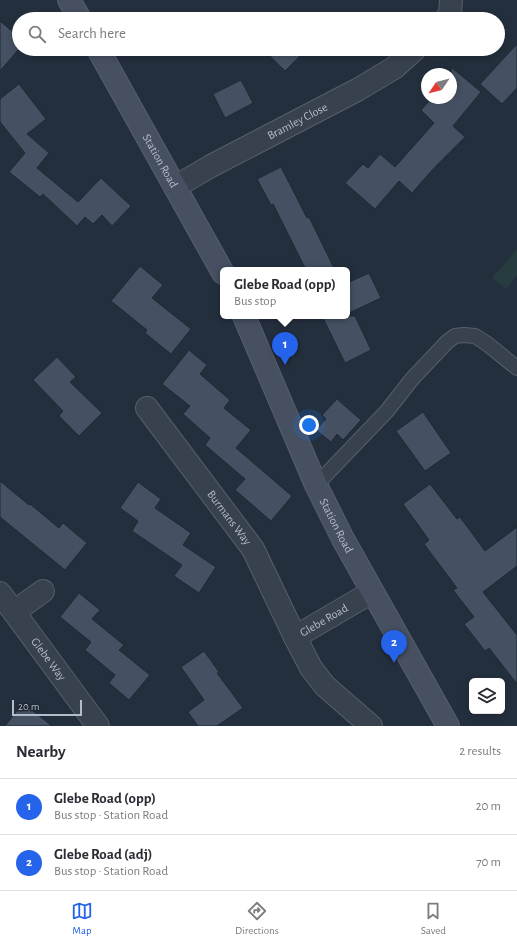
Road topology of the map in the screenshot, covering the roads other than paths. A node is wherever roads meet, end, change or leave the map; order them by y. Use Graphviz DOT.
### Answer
graph roads {
  1 [pos="69,0"];
  2 [pos="451,0"];
  3 [pos="76,12"];
  4 [pos="450,12"];
  5 [pos="102,56"];
  6 [pos="407,56"];
  7 [pos="174,187"];
  8 [pos="220,267"];
  9 [pos="245,319"];
  10 [pos="517,368"];
  11 [pos="147,408"];
  12 [pos="316,485"];
  13 [pos="43,591"];
  14 [pos="0,592"];
  15 [pos="372,592"];
  16 [pos="14,612"];
  17 [pos="295,637"];
  18 [pos="98,726"];
  19 [pos="371,726"];
  20 [pos="448,726"];
  1 -- 3 [label="street"];
  2 -- 4 [label="street"];
  5 -- 7 [label="street, Station Road"];
  6 -- 7 [label="street, Bramley Close"];
  7 -- 8 [label="street, Station Road"];
  9 -- 12 [label="street, Station Road"];
  10 -- 12 [label="lane"];
  11 -- 17 [label="street, Burmans Way"];
  12 -- 15 [label="street, Station Road"];
  13 -- 16 [label="street"];
  14 -- 16 [label="street, Glebe Way"];
  15 -- 17 [label="street, Glebe Road"];
  15 -- 20 [label="street, Station Road"];
  16 -- 18 [label="street, Glebe Way"];
  17 -- 19 [label="street, Glebe Road"];
}
